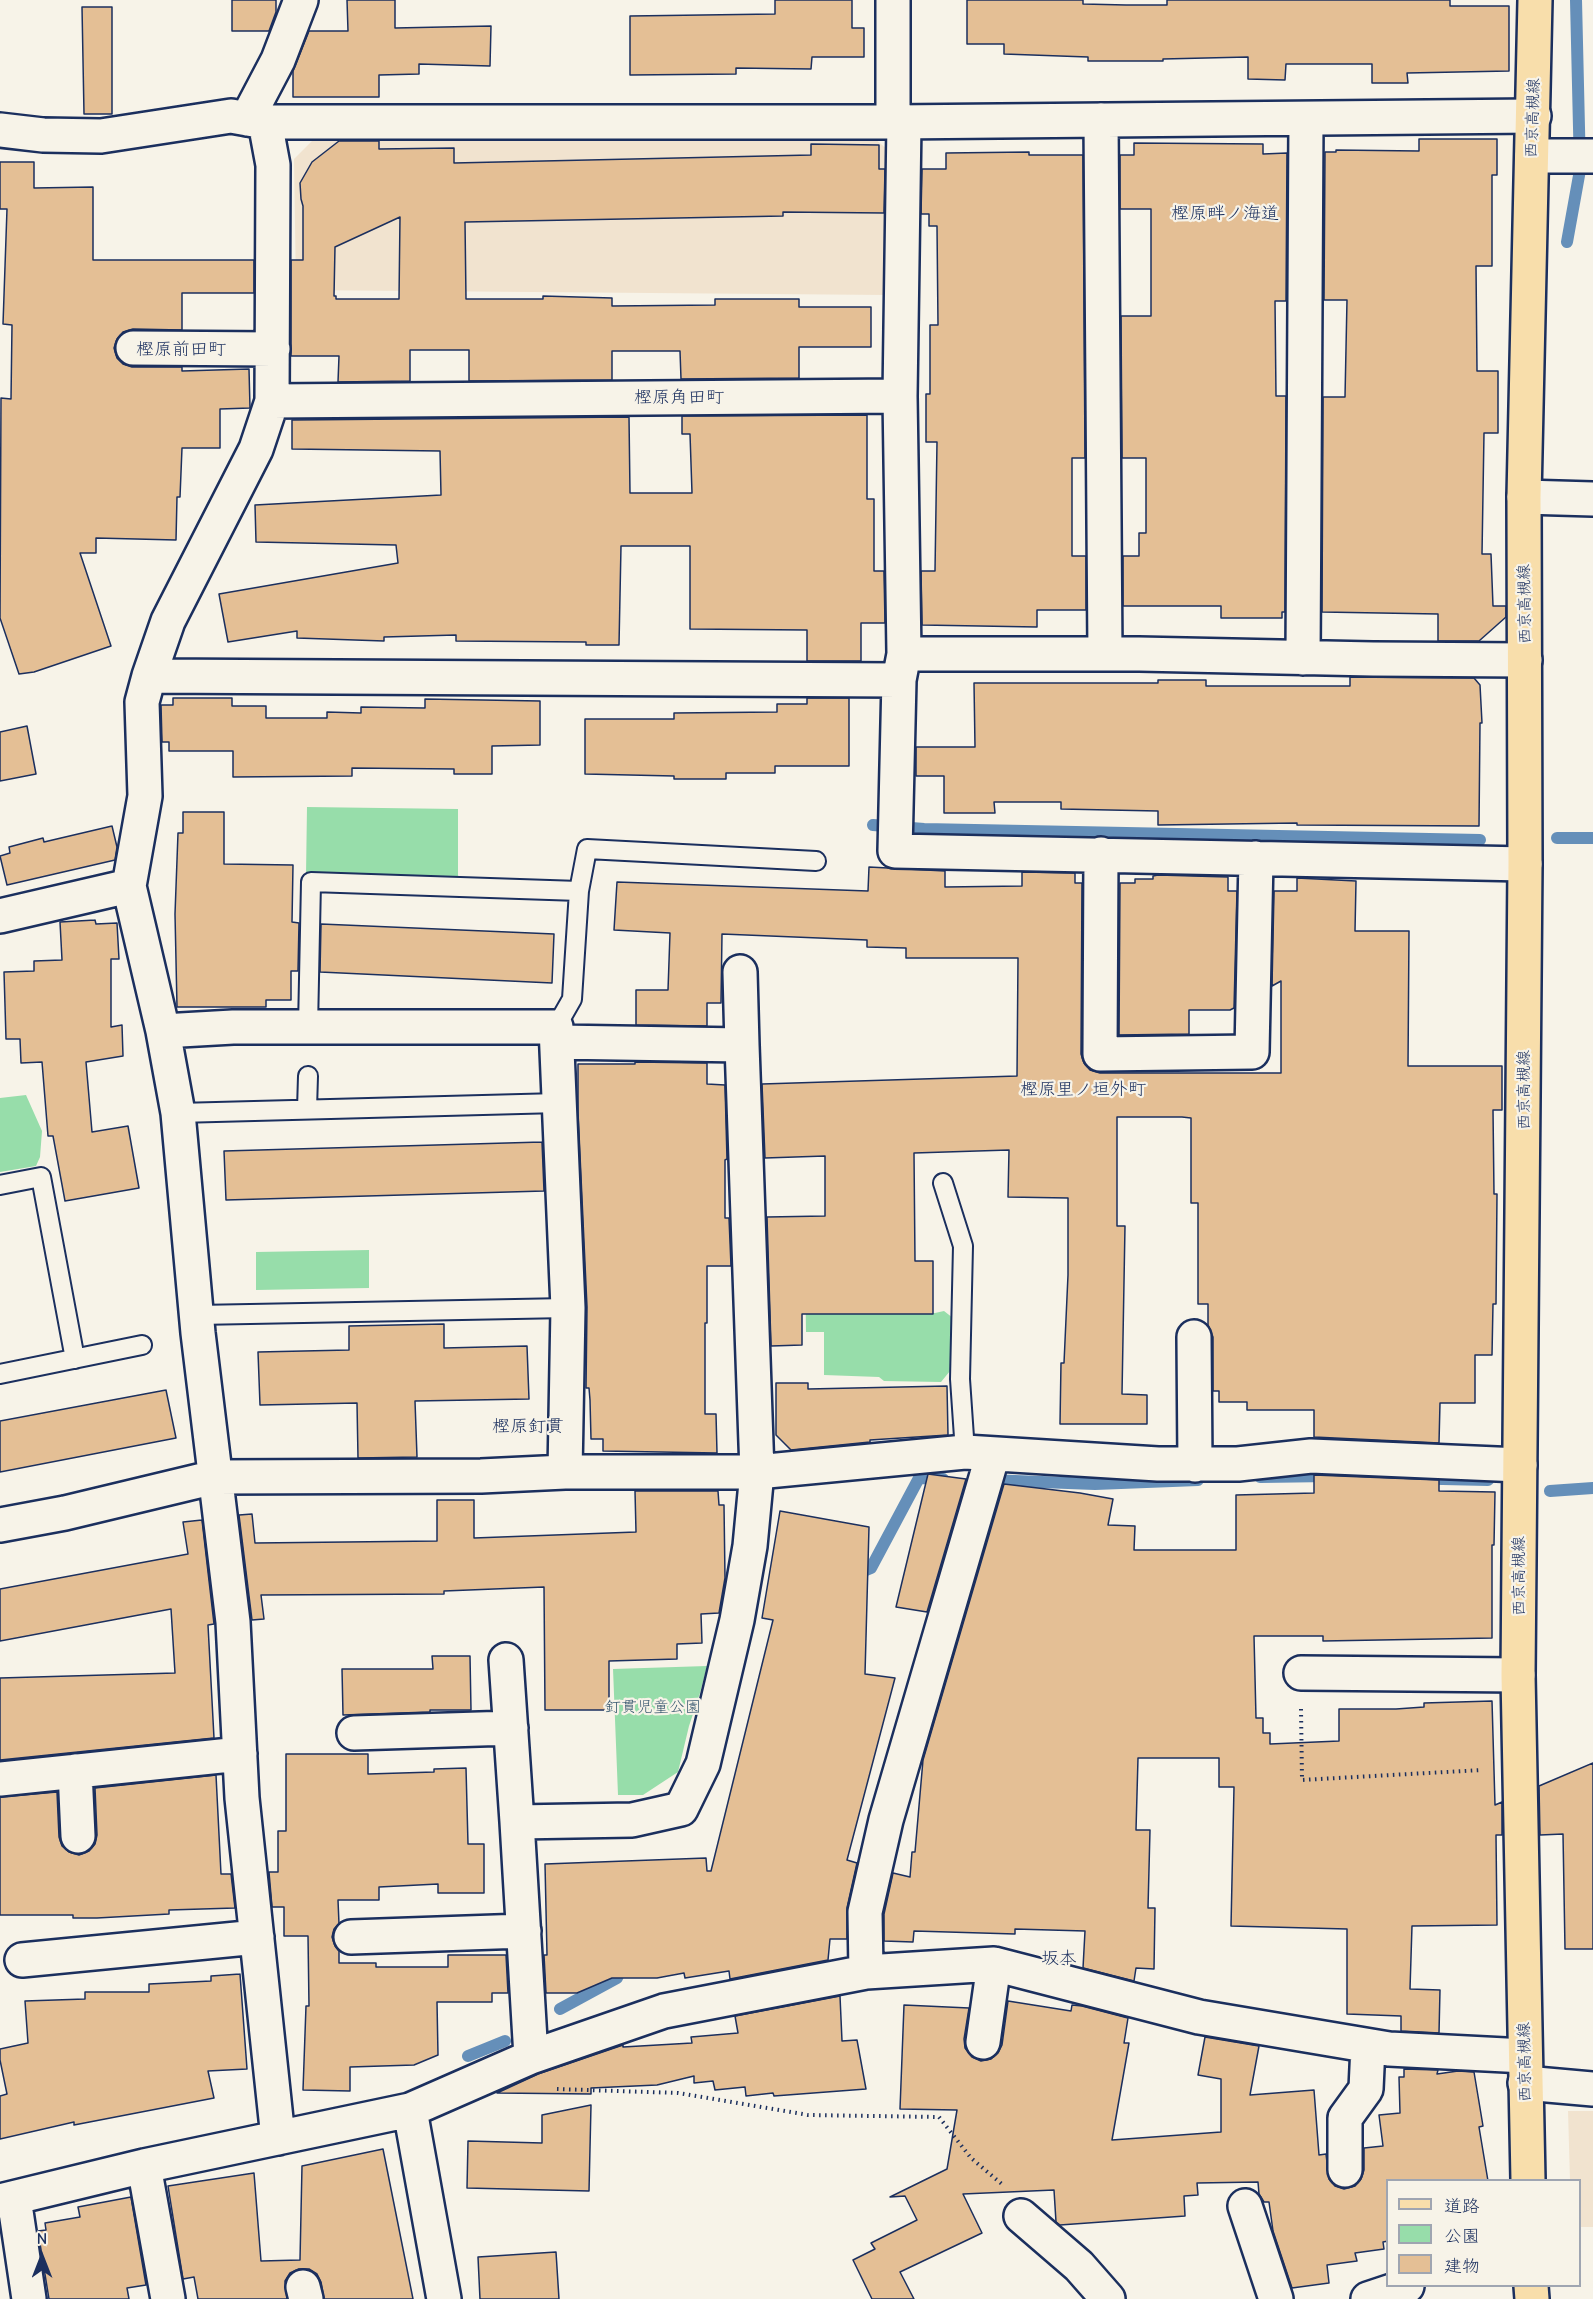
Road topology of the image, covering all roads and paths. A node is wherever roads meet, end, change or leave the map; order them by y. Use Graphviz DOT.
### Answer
graph roads {
  1 [pos="301,0"];
  2 [pos="894,0"];
  3 [pos="1535,0"];
  4 [pos="1534,116"];
  5 [pos="1101,120"];
  6 [pos="1306,120"];
  7 [pos="256,121"];
  8 [pos="899,122"];
  9 [pos="0,130"];
  10 [pos="1532,156"];
  11 [pos="1582,156"];
  12 [pos="133,348"];
  13 [pos="273,349"];
  14 [pos="900,396"];
  15 [pos="272,401"];
  16 [pos="1524,497"];
  17 [pos="1593,499"];
  18 [pos="1105,654"];
  19 [pos="1303,658"];
  20 [pos="1525,660"];
  21 [pos="901,667"];
  22 [pos="149,676"];
  23 [pos="1101,854"];
  24 [pos="1256,858"];
  25 [pos="816,861"];
  26 [pos="1525,864"];
  27 [pos="129,886"];
  28 [pos="579,891"];
  29 [pos="0,916"];
  30 [pos="740,972"];
  31 [pos="308,1027"];
  32 [pos="163,1031"];
  33 [pos="556,1035"];
  34 [pos="742,1045"];
  35 [pos="308,1076"];
  36 [pos="559,1103"];
  37 [pos="307,1109"];
  38 [pos="178,1113"];
  39 [pos="943,1183"];
  40 [pos="0,1185"];
  41 [pos="568,1308"];
  42 [pos="197,1315"];
  43 [pos="1194,1337"];
  44 [pos="142,1345"];
  45 [pos="75,1359"];
  46 [pos="0,1374"];
  47 [pos="979,1453"];
  48 [pos="1195,1465"];
  49 [pos="1520,1465"];
  50 [pos="565,1472"];
  51 [pos="757,1472"];
  52 [pos="215,1477"];
  53 [pos="0,1525"];
  54 [pos="506,1660"];
  55 [pos="1301,1673"];
  56 [pos="1518,1675"];
  57 [pos="511,1728"];
  58 [pos="354,1733"];
  59 [pos="240,1754"];
  60 [pos="1520,1768"];
  61 [pos="75,1771"];
  62 [pos="0,1779"];
  63 [pos="517,1822"];
  64 [pos="78,1836"];
  65 [pos="524,1931"];
  66 [pos="257,1937"];
  67 [pos="351,1937"];
  68 [pos="22,1960"];
  69 [pos="994,1964"];
  70 [pos="866,1972"];
  71 [pos="983,2042"];
  72 [pos="1368,2046"];
  73 [pos="531,2057"];
  74 [pos="1525,2070"];
  75 [pos="554,2089"];
  76 [pos="1593,2089"];
  77 [pos="410,2110"];
  78 [pos="278,2138"];
  79 [pos="144,2166"];
  80 [pos="1345,2170"];
  81 [pos="1528,2179"];
  82 [pos="7,2199"];
  83 [pos="1245,2206"];
  84 [pos="1021,2216"];
  85 [pos="1404,2287"];
  86 [pos="29,2299"];
  87 [pos="168,2299"];
  88 [pos="444,2299"];
  89 [pos="1108,2299"];
  90 [pos="1276,2299"];
  91 [pos="1368,2299"];
  1 -- 7 [label="street"];
  2 -- 8 [label="street"];
  3 -- 4 [label="main road, 西京高槻線"];
  4 -- 6 [label="street"];
  4 -- 10 [label="main road, 西京高槻線"];
  5 -- 6 [label="street"];
  5 -- 8 [label="street"];
  5 -- 18 [label="street"];
  6 -- 19 [label="street"];
  7 -- 8 [label="street"];
  7 -- 9 [label="street"];
  7 -- 13 [label="street"];
  8 -- 14 [label="street"];
  10 -- 11 [label="street"];
  10 -- 16 [label="main road, 西京高槻線"];
  12 -- 13 [label="street"];
  13 -- 15 [label="street"];
  14 -- 15 [label="street"];
  14 -- 21 [label="street"];
  15 -- 22 [label="street"];
  16 -- 17 [label="street"];
  16 -- 20 [label="main road, 西京高槻線"];
  18 -- 19 [label="street"];
  18 -- 21 [label="street"];
  19 -- 20 [label="street"];
  20 -- 26 [label="main road, 西京高槻線"];
  21 -- 22 [label="street"];
  21 -- 23 [label="street"];
  22 -- 27 [label="street"];
  23 -- 24 [label="street"];
  23 -- 24 [label="street"];
  24 -- 26 [label="street"];
  25 -- 28 [label="lane"];
  26 -- 49 [label="main road, 西京高槻線"];
  27 -- 29 [label="street"];
  27 -- 32 [label="street"];
  28 -- 31 [label="lane"];
  28 -- 33 [label="lane"];
  30 -- 34 [label="street"];
  31 -- 32 [label="street"];
  31 -- 33 [label="street"];
  32 -- 38 [label="street"];
  33 -- 34 [label="street"];
  33 -- 36 [label="street"];
  34 -- 51 [label="street"];
  35 -- 37 [label="lane"];
  36 -- 37 [label="lane"];
  36 -- 41 [label="street"];
  37 -- 38 [label="lane"];
  38 -- 42 [label="street"];
  39 -- 47 [label="lane"];
  40 -- 45 [label="lane"];
  41 -- 42 [label="lane"];
  41 -- 50 [label="street"];
  42 -- 52 [label="street"];
  43 -- 48 [label="street"];
  44 -- 45 [label="lane"];
  45 -- 46 [label="lane"];
  47 -- 48 [label="street"];
  47 -- 51 [label="street"];
  47 -- 70 [label="street"];
  48 -- 49 [label="street"];
  49 -- 56 [label="main road, 西京高槻線"];
  50 -- 51 [label="street"];
  50 -- 52 [label="street"];
  51 -- 63 [label="street"];
  52 -- 53 [label="street"];
  52 -- 59 [label="street"];
  54 -- 57 [label="street"];
  55 -- 56 [label="street"];
  55 -- 60 [label="path"];
  56 -- 60 [label="main road, 西京高槻線"];
  57 -- 58 [label="street"];
  57 -- 63 [label="street"];
  59 -- 61 [label="street"];
  59 -- 66 [label="street"];
  60 -- 74 [label="main road, 西京高槻線"];
  61 -- 62 [label="street"];
  61 -- 64 [label="street"];
  63 -- 65 [label="street"];
  65 -- 67 [label="street"];
  65 -- 73 [label="street"];
  66 -- 68 [label="street"];
  66 -- 78 [label="street"];
  69 -- 70 [label="street"];
  69 -- 71 [label="street"];
  69 -- 72 [label="street"];
  70 -- 73 [label="street"];
  72 -- 74 [label="street"];
  72 -- 80 [label="street"];
  73 -- 77 [label="street"];
  74 -- 76 [label="street"];
  74 -- 81 [label="main road, 西京高槻線"];
  75 -- 84 [label="path"];
  77 -- 78 [label="street"];
  77 -- 88 [label="street"];
  78 -- 79 [label="street"];
  79 -- 82 [label="street"];
  79 -- 87 [label="street"];
  82 -- 86 [label="street"];
  83 -- 90 [label="street"];
  84 -- 89 [label="street"];
  85 -- 91 [label="street"];
}
